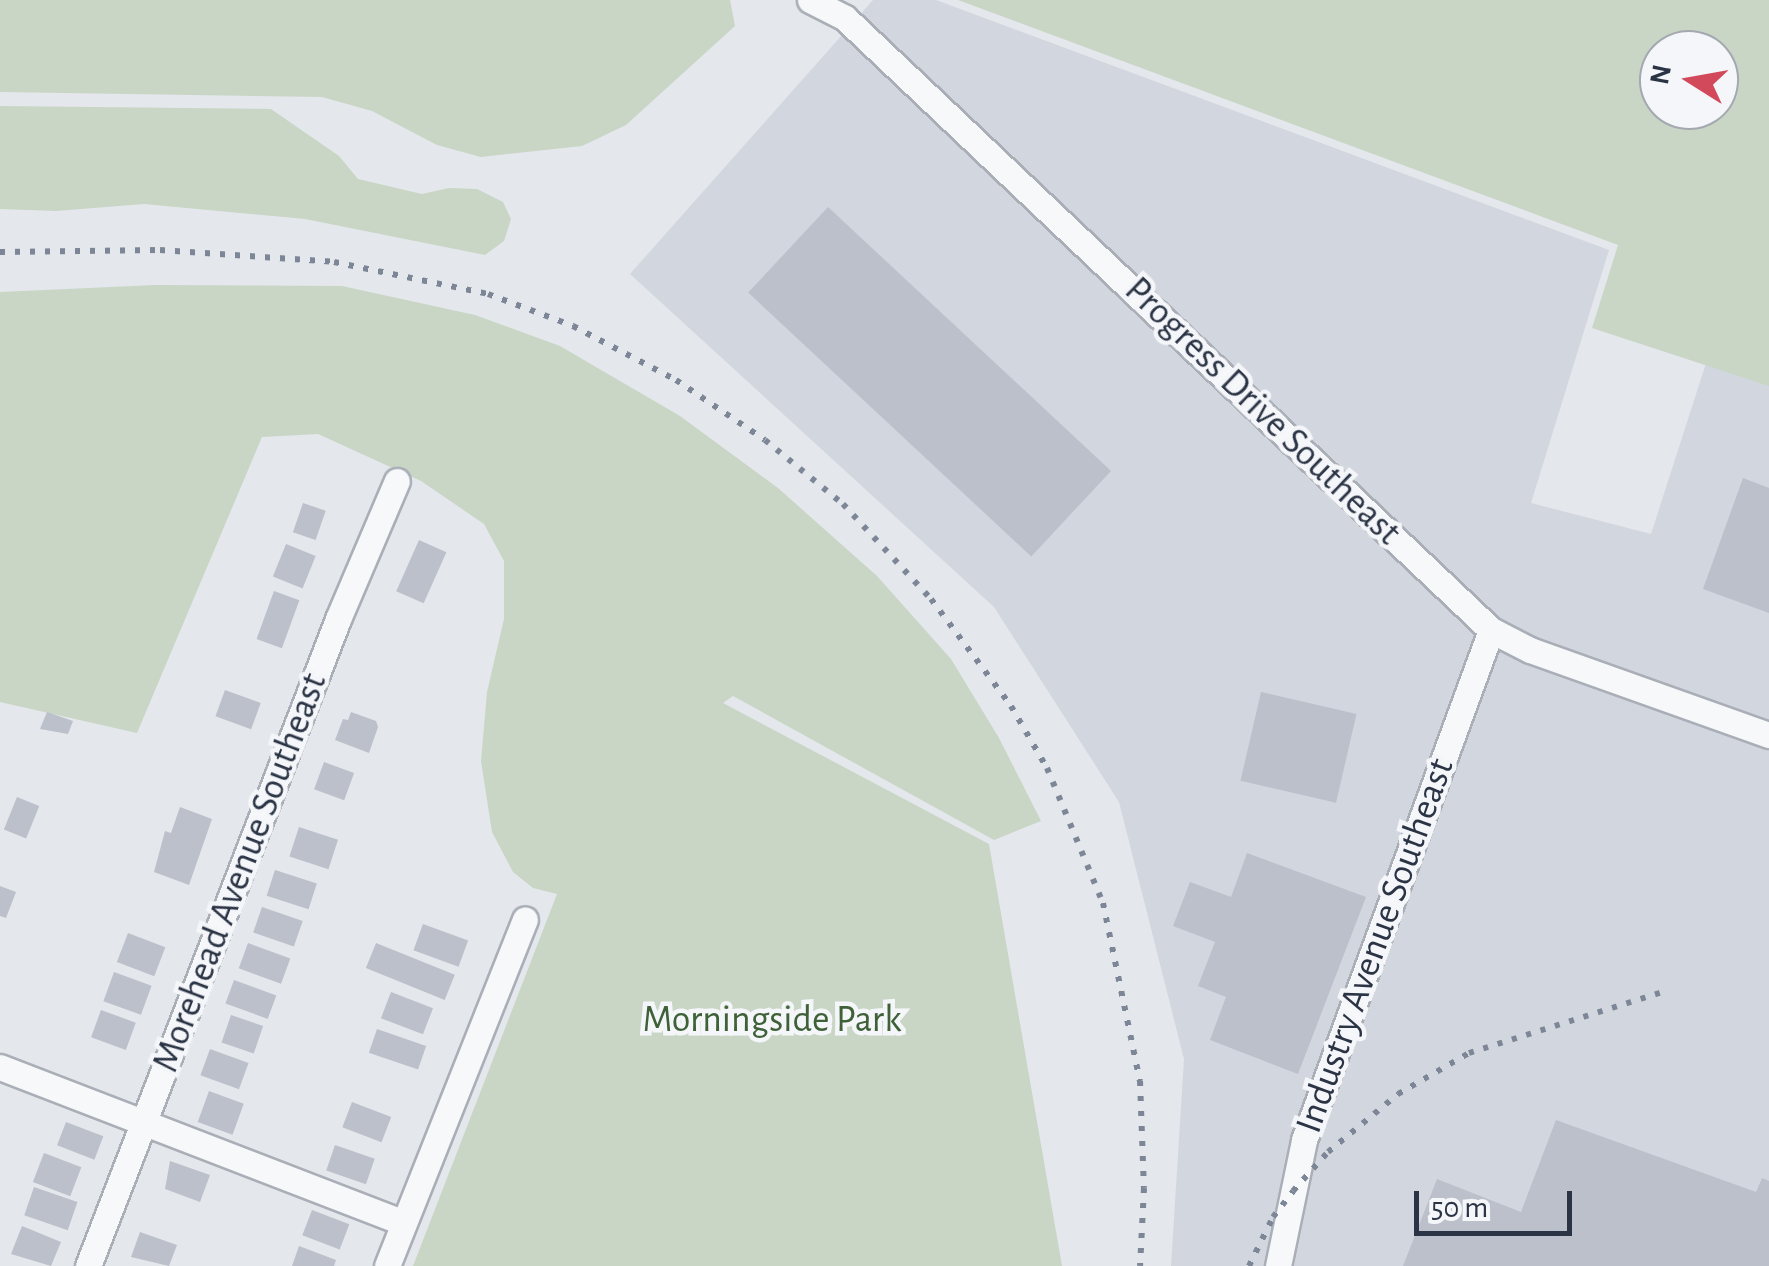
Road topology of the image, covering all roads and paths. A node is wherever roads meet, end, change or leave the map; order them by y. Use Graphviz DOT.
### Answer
graph roads {
  1 [pos="810,0"];
  2 [pos="398,481"];
  3 [pos="1491,630"];
  4 [pos="1769,735"];
  5 [pos="525,920"];
  6 [pos="0,1066"];
  7 [pos="145,1122"];
  8 [pos="402,1222"];
  9 [pos="88,1266"];
  10 [pos="387,1266"];
  11 [pos="1278,1266"];
  1 -- 3 [label="street, Progress Drive Southeast"];
  2 -- 7 [label="street, Morehead Avenue Southeast"];
  3 -- 4 [label="street, Progress Drive Southeast"];
  3 -- 11 [label="street, Industry Avenue Southeast"];
  5 -- 8 [label="street"];
  6 -- 7 [label="street"];
  7 -- 8 [label="street"];
  7 -- 9 [label="street, Morehead Avenue Southeast"];
  8 -- 10 [label="street"];
}
